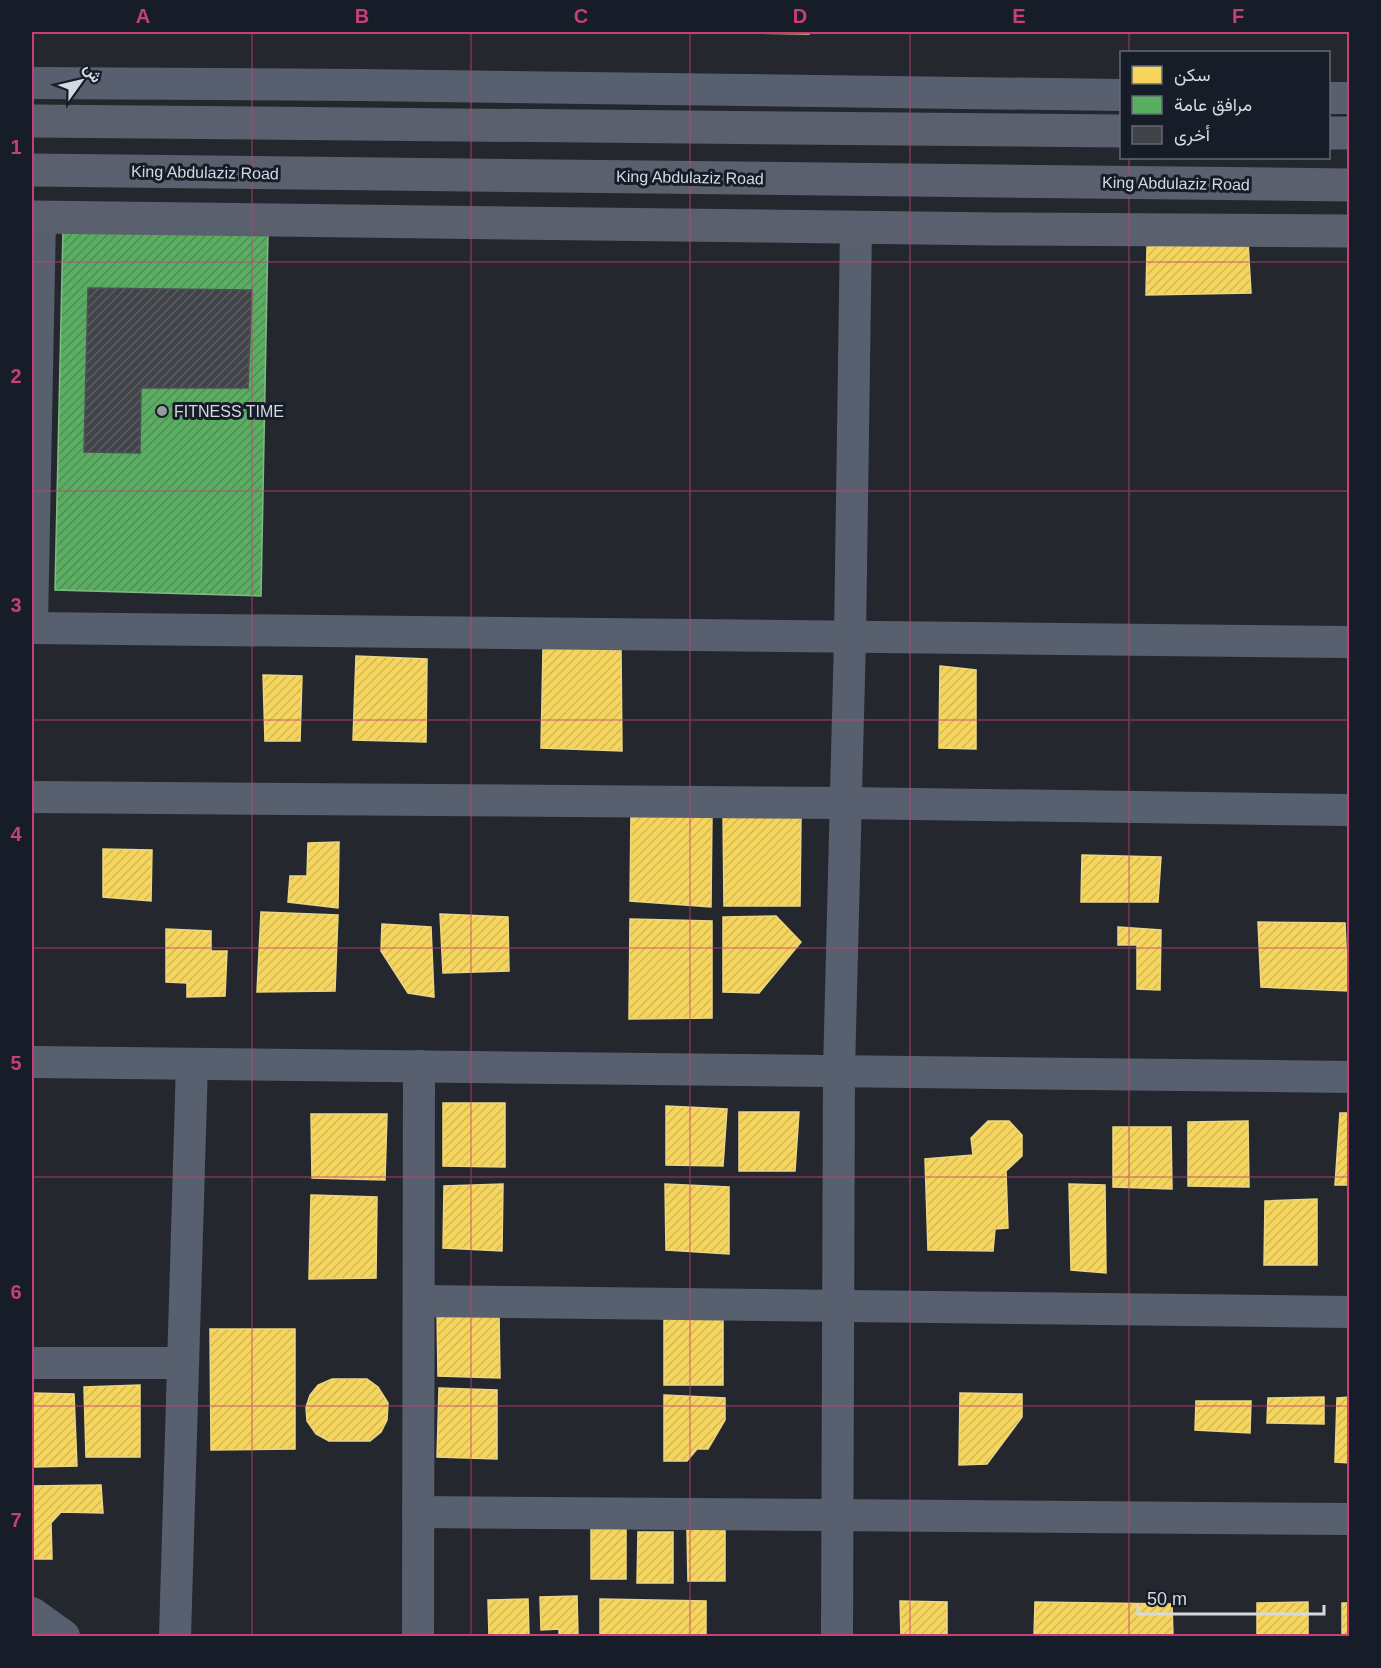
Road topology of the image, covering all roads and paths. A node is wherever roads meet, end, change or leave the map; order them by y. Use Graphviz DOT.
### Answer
graph roads {
  1 [pos="32,83"];
  2 [pos="1120,95"];
  3 [pos="1330,98"];
  4 [pos="1350,98"];
  5 [pos="32,121"];
  6 [pos="1120,131"];
  7 [pos="1330,133"];
  8 [pos="1350,133"];
  9 [pos="32,170"];
  10 [pos="1350,185"];
  11 [pos="36,217"];
  12 [pos="856,228"];
  13 [pos="1350,231"];
  14 [pos="32,624"];
  15 [pos="32,628"];
  16 [pos="850,637"];
  17 [pos="1350,642"];
  18 [pos="32,797"];
  19 [pos="846,802"];
  20 [pos="1350,810"];
  21 [pos="32,1062"];
  22 [pos="192,1064"];
  23 [pos="419,1066"];
  24 [pos="839,1071"];
  25 [pos="1350,1077"];
  26 [pos="418,1301"];
  27 [pos="839,1305"];
  28 [pos="1350,1312"];
  29 [pos="32,1363"];
  30 [pos="183,1363"];
  31 [pos="418,1512"];
  32 [pos="838,1515"];
  33 [pos="1350,1519"];
  34 [pos="32,1612"];
  35 [pos="64,1636"];
  36 [pos="175,1636"];
  37 [pos="418,1636"];
  38 [pos="837,1636"];
  1 -- 2 [label="street"];
  3 -- 4 [label="street"];
  5 -- 6 [label="main road"];
  7 -- 8 [label="main road"];
  9 -- 10 [label="main road, King Abdulaziz Road"];
  11 -- 12 [label="main road"];
  11 -- 14 [label="street"];
  12 -- 13 [label="main road"];
  12 -- 16 [label="street"];
  15 -- 16 [label="street"];
  16 -- 17 [label="street"];
  16 -- 19 [label="street"];
  18 -- 19 [label="street"];
  19 -- 20 [label="street"];
  19 -- 24 [label="street"];
  21 -- 22 [label="street"];
  22 -- 23 [label="street"];
  22 -- 30 [label="street"];
  23 -- 24 [label="street"];
  23 -- 26 [label="street"];
  24 -- 25 [label="street"];
  24 -- 27 [label="street"];
  26 -- 27 [label="street"];
  26 -- 31 [label="street"];
  27 -- 28 [label="street"];
  27 -- 32 [label="street"];
  29 -- 30 [label="street"];
  30 -- 36 [label="street"];
  31 -- 32 [label="street"];
  31 -- 37 [label="street"];
  32 -- 33 [label="street"];
  32 -- 38 [label="street"];
  34 -- 35 [label="street"];
}
